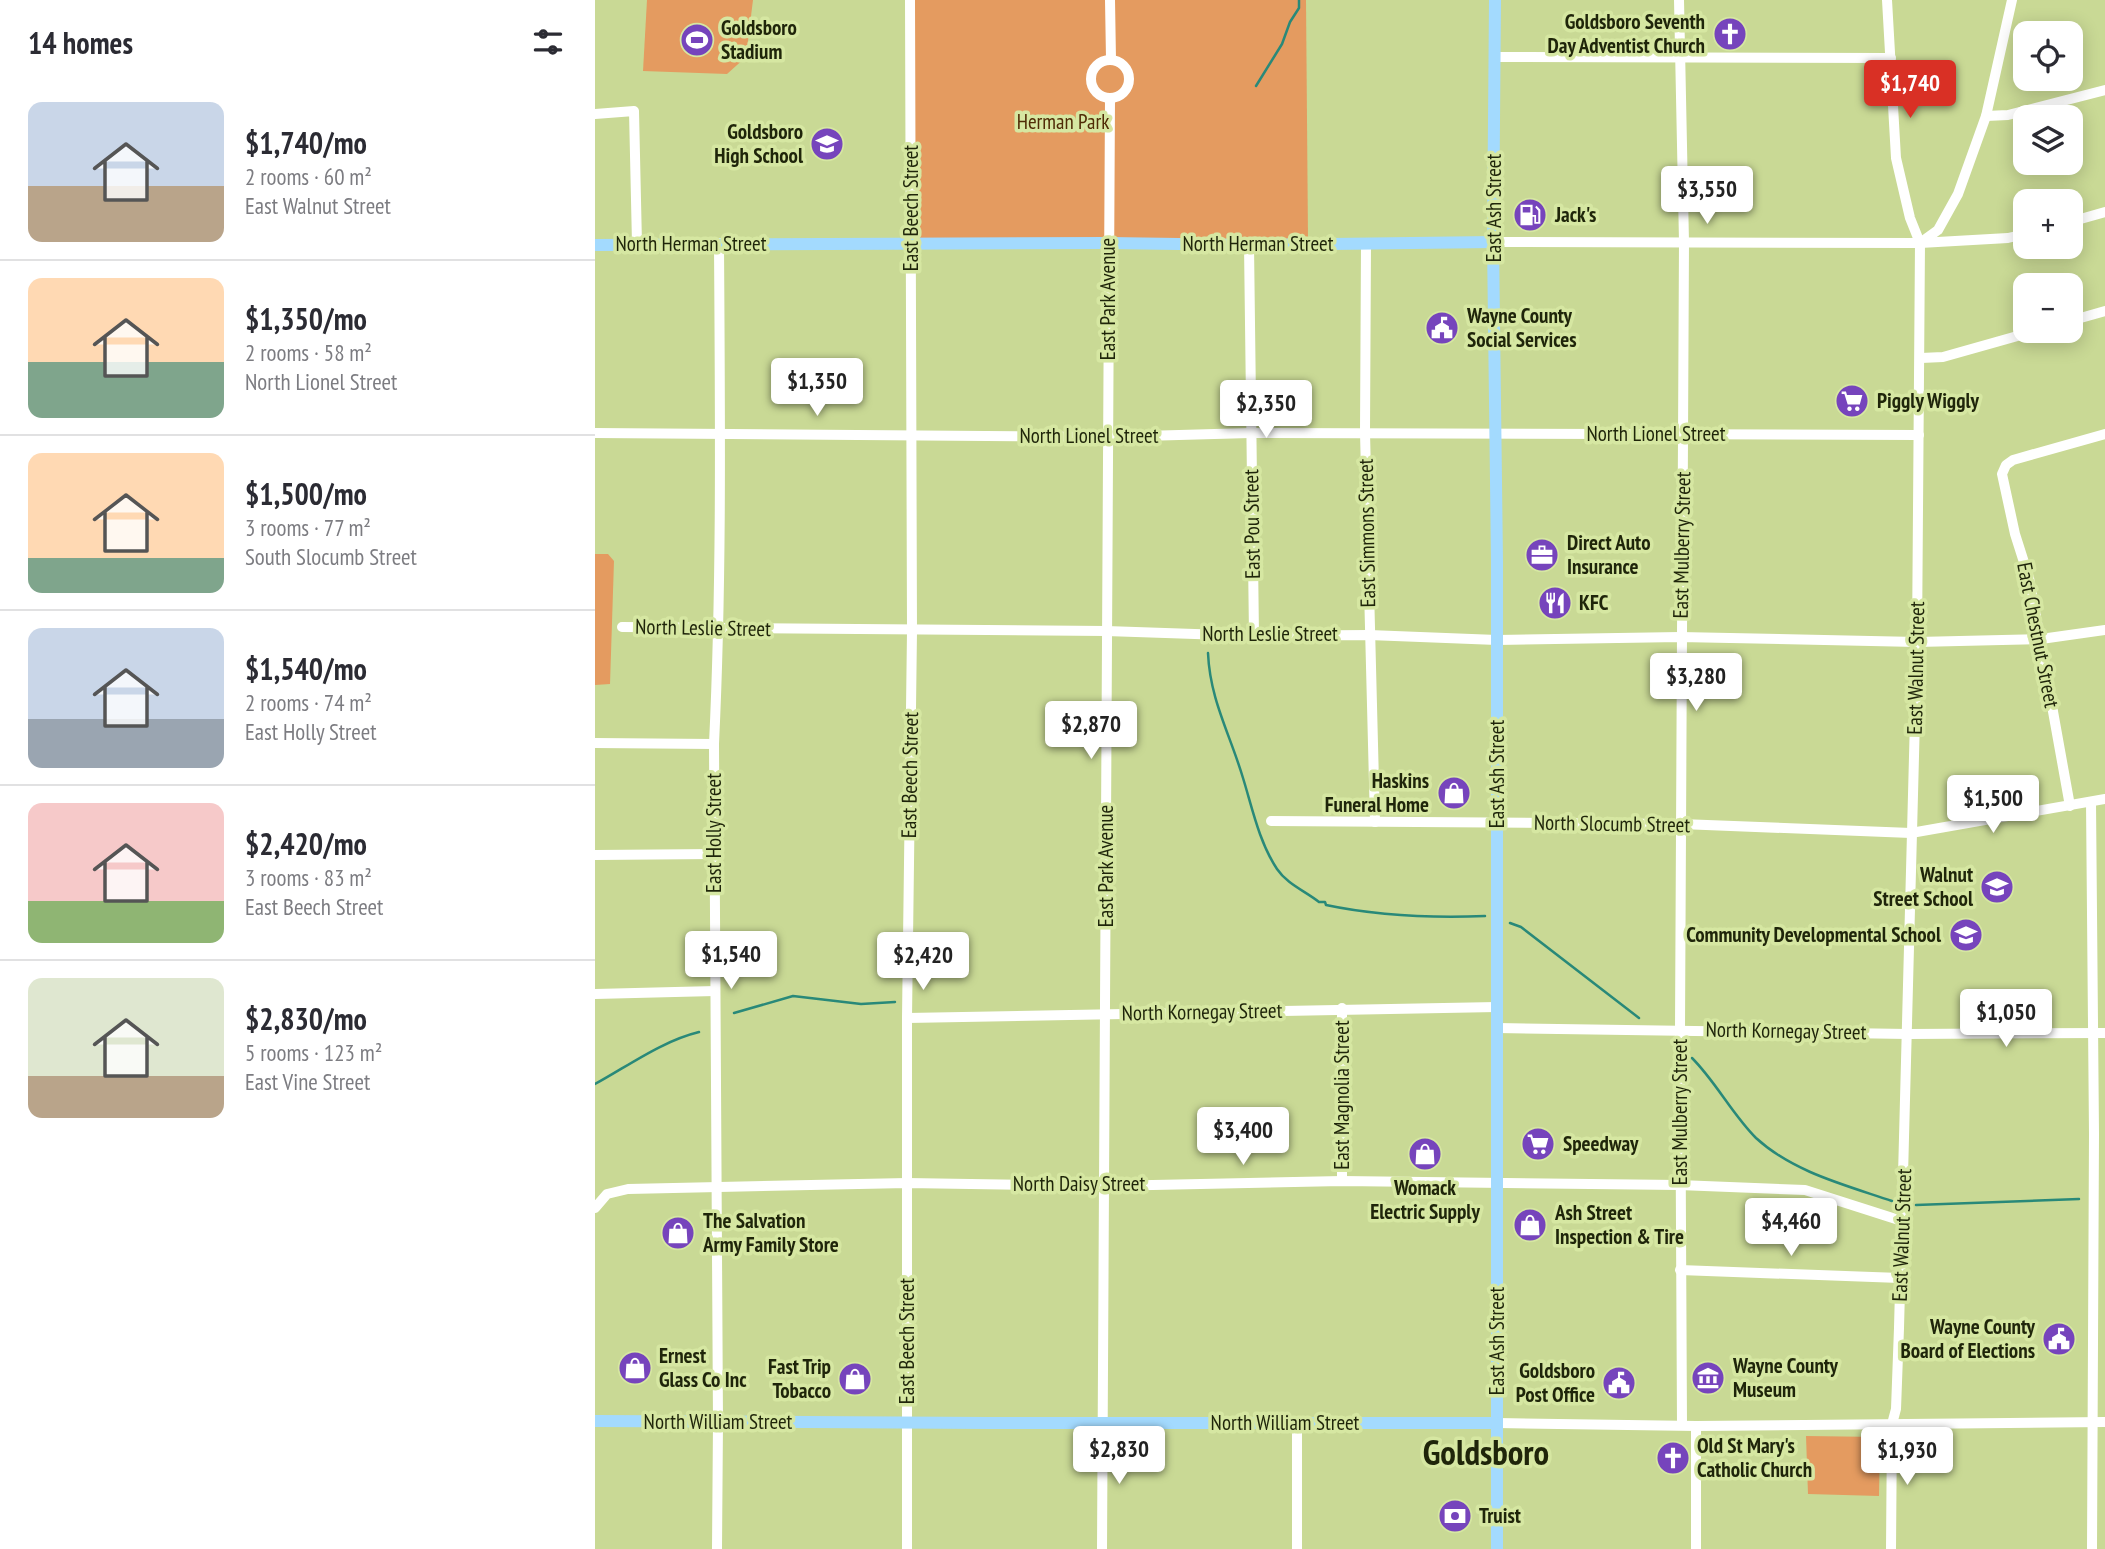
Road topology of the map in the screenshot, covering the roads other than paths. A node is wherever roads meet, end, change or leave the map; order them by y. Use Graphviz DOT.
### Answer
graph roads {
  1 [pos="910,0"];
  2 [pos="1110,0"];
  3 [pos="1495,0"];
  4 [pos="1679,0"];
  5 [pos="1887,0"];
  6 [pos="2012,0"];
  7 [pos="1495,58"];
  8 [pos="1679,58"];
  9 [pos="1891,58"];
  10 [pos="1111,59"];
  11 [pos="2105,90"];
  12 [pos="1110,99"];
  13 [pos="595,114"];
  14 [pos="1986,116"];
  15 [pos="2105,212"];
  16 [pos="2083,218"];
  17 [pos="2013,237"];
  18 [pos="1493,242"];
  19 [pos="1683,242"];
  20 [pos="719,243"];
  21 [pos="1109,243"];
  22 [pos="1366,243"];
  23 [pos="1920,243"];
  24 [pos="637,244"];
  25 [pos="595,245"];
  26 [pos="911,245"];
  27 [pos="1249,245"];
  28 [pos="2105,311"];
  29 [pos="2083,317"];
  30 [pos="2013,337"];
  31 [pos="1921,358"];
  32 [pos="595,433"];
  33 [pos="721,433"];
  34 [pos="1250,433"];
  35 [pos="1365,433"];
  36 [pos="1496,433"];
  37 [pos="1684,434"];
  38 [pos="2105,434"];
  39 [pos="912,435"];
  40 [pos="1919,435"];
  41 [pos="1108,437"];
  42 [pos="622,627"];
  43 [pos="718,629"];
  44 [pos="2105,630"];
  45 [pos="912,631"];
  46 [pos="1106,631"];
  47 [pos="1369,635"];
  48 [pos="1254,636"];
  49 [pos="1681,637"];
  50 [pos="2041,639"];
  51 [pos="1497,640"];
  52 [pos="1917,642"];
  53 [pos="595,743"];
  54 [pos="714,744"];
  55 [pos="2105,799"];
  56 [pos="2091,802"];
  57 [pos="2070,806"];
  58 [pos="1271,821"];
  59 [pos="1375,822"];
  60 [pos="1497,822"];
  61 [pos="1681,824"];
  62 [pos="1911,833"];
  63 [pos="715,854"];
  64 [pos="595,855"];
  65 [pos="715,991"];
  66 [pos="595,994"];
  67 [pos="1497,1007"];
  68 [pos="1342,1008"];
  69 [pos="1105,1014"];
  70 [pos="907,1018"];
  71 [pos="1497,1028"];
  72 [pos="1680,1030"];
  73 [pos="2091,1033"];
  74 [pos="2105,1033"];
  75 [pos="1907,1034"];
  76 [pos="2099,1134"];
  77 [pos="1342,1181"];
  78 [pos="907,1183"];
  79 [pos="1497,1185"];
  80 [pos="1679,1185"];
  81 [pos="1105,1186"];
  82 [pos="716,1188"];
  83 [pos="595,1208"];
  84 [pos="1902,1221"];
  85 [pos="1680,1270"];
  86 [pos="1901,1278"];
  87 [pos="595,1421"];
  88 [pos="718,1422"];
  89 [pos="2092,1422"];
  90 [pos="2105,1422"];
  91 [pos="908,1423"];
  92 [pos="1297,1423"];
  93 [pos="1497,1423"];
  94 [pos="1103,1424"];
  95 [pos="1892,1424"];
  96 [pos="1682,1426"];
  97 [pos="1696,1426"];
  98 [pos="717,1549"];
  99 [pos="907,1549"];
  100 [pos="1102,1549"];
  101 [pos="1297,1549"];
  102 [pos="1497,1549"];
  103 [pos="1696,1549"];
  104 [pos="1891,1549"];
  105 [pos="2092,1549"];
  1 -- 26 [label="street, East Beech Street"];
  2 -- 10 [label="street"];
  3 -- 7 [label="main road, East Ash Street"];
  4 -- 8 [label="street, East Mulberry Street"];
  5 -- 9 [label="street, East Walnut Street"];
  6 -- 14 [label="street"];
  7 -- 8 [label="street"];
  7 -- 18 [label="main road, East Ash Street"];
  8 -- 9 [label="street"];
  8 -- 19 [label="street, East Mulberry Street"];
  9 -- 23 [label="street, East Walnut Street"];
  10 -- 12 [label="street"];
  10 -- 12 [label="street"];
  11 -- 14 [label="street"];
  12 -- 21 [label="street, East Park Avenue"];
  13 -- 24 [label="street"];
  14 -- 23 [label="street"];
  15 -- 16 [label="street"];
  17 -- 23 [label="street, North Herman Street"];
  18 -- 19 [label="street, North Herman Street"];
  18 -- 22 [label="main road, North Herman Street"];
  18 -- 36 [label="main road, East Ash Street"];
  19 -- 23 [label="street, North Herman Street"];
  19 -- 37 [label="street, East Mulberry Street"];
  20 -- 24 [label="main road, North Herman Street"];
  20 -- 26 [label="main road, North Herman Street"];
  20 -- 33 [label="street, East Holly Street"];
  21 -- 26 [label="main road, North Herman Street"];
  21 -- 27 [label="main road, North Herman Street"];
  21 -- 41 [label="street, East Park Avenue"];
  22 -- 27 [label="main road, North Herman Street"];
  22 -- 35 [label="street, East Simmons Street"];
  23 -- 31 [label="street, East Walnut Street"];
  24 -- 25 [label="main road, North Herman Street"];
  26 -- 39 [label="street, East Beech Street"];
  27 -- 34 [label="street, East Pou Street"];
  28 -- 29 [label="street"];
  30 -- 31 [label="street"];
  31 -- 40 [label="street, East Walnut Street"];
  32 -- 33 [label="street, North Lionel Street"];
  33 -- 39 [label="street, North Lionel Street"];
  33 -- 43 [label="street, East Holly Street"];
  34 -- 35 [label="street, North Lionel Street"];
  34 -- 41 [label="street, North Lionel Street"];
  34 -- 48 [label="street, East Pou Street"];
  35 -- 36 [label="street, North Lionel Street"];
  35 -- 47 [label="street, East Simmons Street"];
  36 -- 37 [label="street, North Lionel Street"];
  36 -- 51 [label="main road, East Ash Street"];
  37 -- 40 [label="street, North Lionel Street"];
  37 -- 49 [label="street, East Mulberry Street"];
  38 -- 50 [label="street, East Chestnut Street"];
  39 -- 41 [label="street, North Lionel Street"];
  39 -- 45 [label="street, East Beech Street"];
  40 -- 52 [label="street, East Walnut Street"];
  41 -- 46 [label="street, East Park Avenue"];
  42 -- 43 [label="street, North Leslie Street"];
  43 -- 45 [label="street, North Leslie Street"];
  43 -- 54 [label="street, East Holly Street"];
  44 -- 50 [label="street, North Leslie Street"];
  45 -- 46 [label="street, North Leslie Street"];
  45 -- 70 [label="street, East Beech Street"];
  46 -- 48 [label="street, North Leslie Street"];
  46 -- 69 [label="street, East Park Avenue"];
  47 -- 48 [label="street, North Leslie Street"];
  47 -- 51 [label="street, North Leslie Street"];
  47 -- 59 [label="street, East Simmons Street"];
  49 -- 51 [label="street, North Leslie Street"];
  49 -- 52 [label="street, North Leslie Street"];
  49 -- 61 [label="street, East Mulberry Street"];
  50 -- 52 [label="street, North Leslie Street"];
  50 -- 57 [label="street, East Chestnut Street"];
  51 -- 60 [label="main road, East Ash Street"];
  52 -- 62 [label="street, East Walnut Street"];
  53 -- 54 [label="street"];
  54 -- 63 [label="street, East Holly Street"];
  55 -- 56 [label="street, North Slocumb Street"];
  56 -- 57 [label="street, North Slocumb Street"];
  56 -- 73 [label="street"];
  57 -- 62 [label="street, North Slocumb Street"];
  58 -- 59 [label="street, North Slocumb Street"];
  59 -- 60 [label="street, North Slocumb Street"];
  60 -- 61 [label="street, North Slocumb Street"];
  60 -- 67 [label="main road, East Ash Street"];
  61 -- 62 [label="street, North Slocumb Street"];
  61 -- 72 [label="street, East Mulberry Street"];
  62 -- 75 [label="street, East Walnut Street"];
  63 -- 64 [label="street"];
  63 -- 65 [label="street, East Holly Street"];
  65 -- 66 [label="street"];
  65 -- 82 [label="street, East Holly Street"];
  67 -- 68 [label="street, North Kornegay Street"];
  67 -- 71 [label="main road, East Ash Street"];
  68 -- 69 [label="street, North Kornegay Street"];
  68 -- 77 [label="street, East Magnolia Street"];
  69 -- 70 [label="street, North Kornegay Street"];
  69 -- 81 [label="street, East Park Avenue"];
  70 -- 78 [label="street, East Beech Street"];
  71 -- 72 [label="street, North Kornegay Street"];
  71 -- 79 [label="main road, East Ash Street"];
  72 -- 75 [label="street, North Kornegay Street"];
  72 -- 80 [label="street, East Mulberry Street"];
  73 -- 74 [label="street, North Kornegay Street"];
  73 -- 75 [label="street, North Kornegay Street"];
  73 -- 76 [label="street"];
  75 -- 84 [label="street, East Walnut Street"];
  76 -- 89 [label="street"];
  77 -- 79 [label="street, North Daisy Street"];
  77 -- 81 [label="street, North Daisy Street"];
  78 -- 81 [label="street, North Daisy Street"];
  78 -- 82 [label="street, North Daisy Street"];
  78 -- 91 [label="street, East Beech Street"];
  79 -- 80 [label="street, North Daisy Street"];
  79 -- 93 [label="main road, East Ash Street"];
  80 -- 84 [label="street, North Daisy Street"];
  80 -- 85 [label="street, East Mulberry Street"];
  81 -- 94 [label="street, East Park Avenue"];
  82 -- 83 [label="street, North Daisy Street"];
  82 -- 88 [label="street, East Holly Street"];
  84 -- 86 [label="street, East Walnut Street"];
  85 -- 86 [label="street"];
  85 -- 96 [label="street, East Mulberry Street"];
  86 -- 95 [label="street, East Walnut Street"];
  87 -- 88 [label="main road, North William Street"];
  88 -- 91 [label="main road, North William Street"];
  88 -- 98 [label="street, East Holly Street"];
  89 -- 90 [label="street, North William Street"];
  89 -- 95 [label="street, North William Street"];
  89 -- 105 [label="street"];
  91 -- 94 [label="main road, North William Street"];
  91 -- 99 [label="street, East Beech Street"];
  92 -- 93 [label="main road, North William Street"];
  92 -- 94 [label="main road, North William Street"];
  92 -- 101 [label="street"];
  93 -- 96 [label="street, North William Street"];
  93 -- 102 [label="main road, East Ash Street"];
  94 -- 100 [label="street, East Park Avenue"];
  95 -- 97 [label="street, North William Street"];
  95 -- 104 [label="street, East Walnut Street"];
  96 -- 97 [label="street, North William Street"];
  97 -- 103 [label="street"];
}
